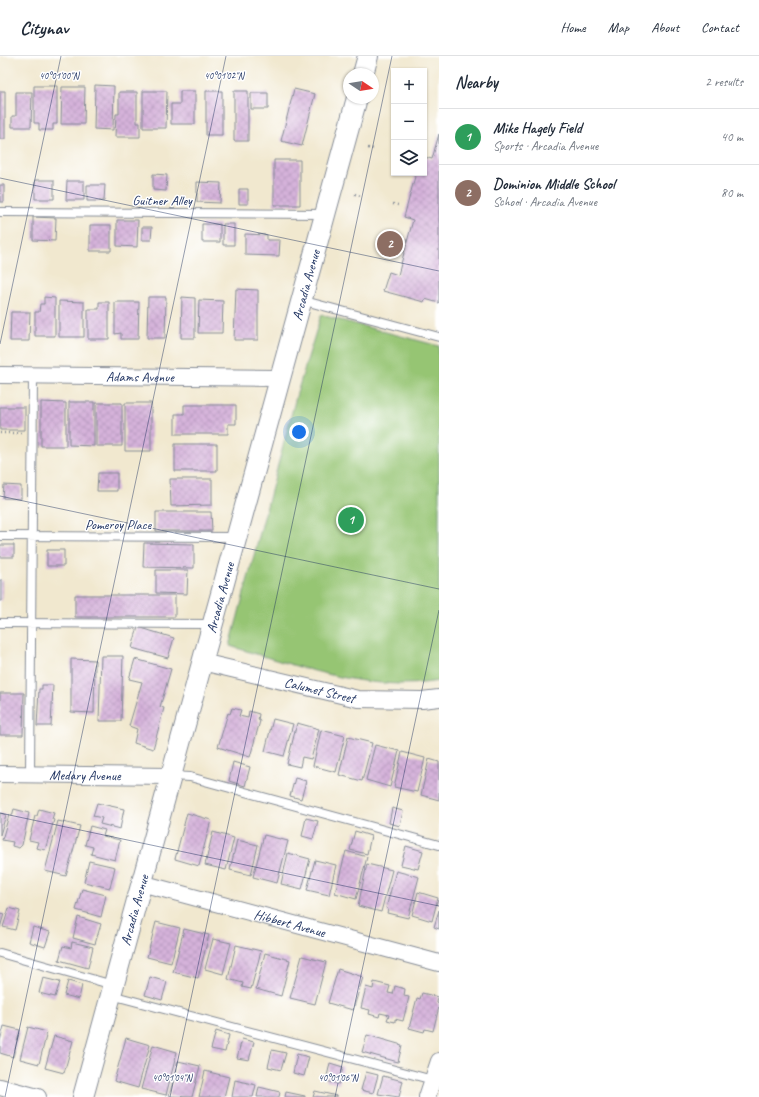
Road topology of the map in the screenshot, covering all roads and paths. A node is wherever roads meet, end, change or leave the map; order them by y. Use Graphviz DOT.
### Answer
graph roads {
  1 [pos="368,56"];
  2 [pos="365,68"];
  3 [pos="355,104"];
  4 [pos="368,148"];
  5 [pos="375,150"];
  6 [pos="355,194"];
  7 [pos="361,196"];
  8 [pos="393,204"];
  9 [pos="398,205"];
  10 [pos="0,212"];
  11 [pos="325,214"];
  12 [pos="301,300"];
  13 [pos="439,337"];
  14 [pos="0,375"];
  15 [pos="33,375"];
  16 [pos="280,378"];
  17 [pos="0,433"];
  18 [pos="33,433"];
  19 [pos="0,536"];
  20 [pos="32,536"];
  21 [pos="236,537"];
  22 [pos="0,623"];
  23 [pos="31,623"];
  24 [pos="212,624"];
  25 [pos="202,662"];
  26 [pos="439,698"];
  27 [pos="0,774"];
  28 [pos="30,774"];
  29 [pos="170,776"];
  30 [pos="439,844"];
  31 [pos="141,883"];
  32 [pos="0,953"];
  33 [pos="439,963"];
  34 [pos="112,990"];
  35 [pos="439,1061"];
  36 [pos="433,1080"];
  37 [pos="0,1087"];
  38 [pos="38,1097"];
  39 [pos="83,1097"];
  40 [pos="427,1097"];
  1 -- 2 [label="street"];
  3 -- 11 [label="street, Arcadia Avenue"];
  4 -- 5 [label="path"];
  6 -- 7 [label="path"];
  8 -- 9 [label="path"];
  10 -- 11 [label="lane, Guitner Alley"];
  11 -- 12 [label="street, Arcadia Avenue"];
  12 -- 13 [label="lane"];
  12 -- 16 [label="street, Arcadia Avenue"];
  14 -- 15 [label="street, Adams Avenue"];
  15 -- 16 [label="street, Adams Avenue"];
  15 -- 18 [label="lane"];
  16 -- 21 [label="street, Arcadia Avenue"];
  17 -- 18 [label="path"];
  18 -- 20 [label="lane"];
  19 -- 20 [label="lane, Pomeroy Place"];
  20 -- 21 [label="lane, Pomeroy Place"];
  20 -- 23 [label="lane"];
  21 -- 24 [label="street, Arcadia Avenue"];
  22 -- 23 [label="lane"];
  23 -- 24 [label="lane"];
  23 -- 28 [label="lane"];
  24 -- 25 [label="street, Arcadia Avenue"];
  25 -- 26 [label="street, Calumet Street"];
  25 -- 29 [label="street, Arcadia Avenue"];
  27 -- 28 [label="street, Medary Avenue"];
  28 -- 29 [label="street, Medary Avenue"];
  29 -- 30 [label="lane"];
  29 -- 31 [label="street, Arcadia Avenue"];
  31 -- 33 [label="street, Hibbert Avenue"];
  31 -- 34 [label="street, Arcadia Avenue"];
  32 -- 34 [label="lane"];
  34 -- 36 [label="lane"];
  34 -- 39 [label="street, Arcadia Avenue"];
  35 -- 36 [label="street"];
  36 -- 40 [label="street"];
  37 -- 38 [label="street"];
}
